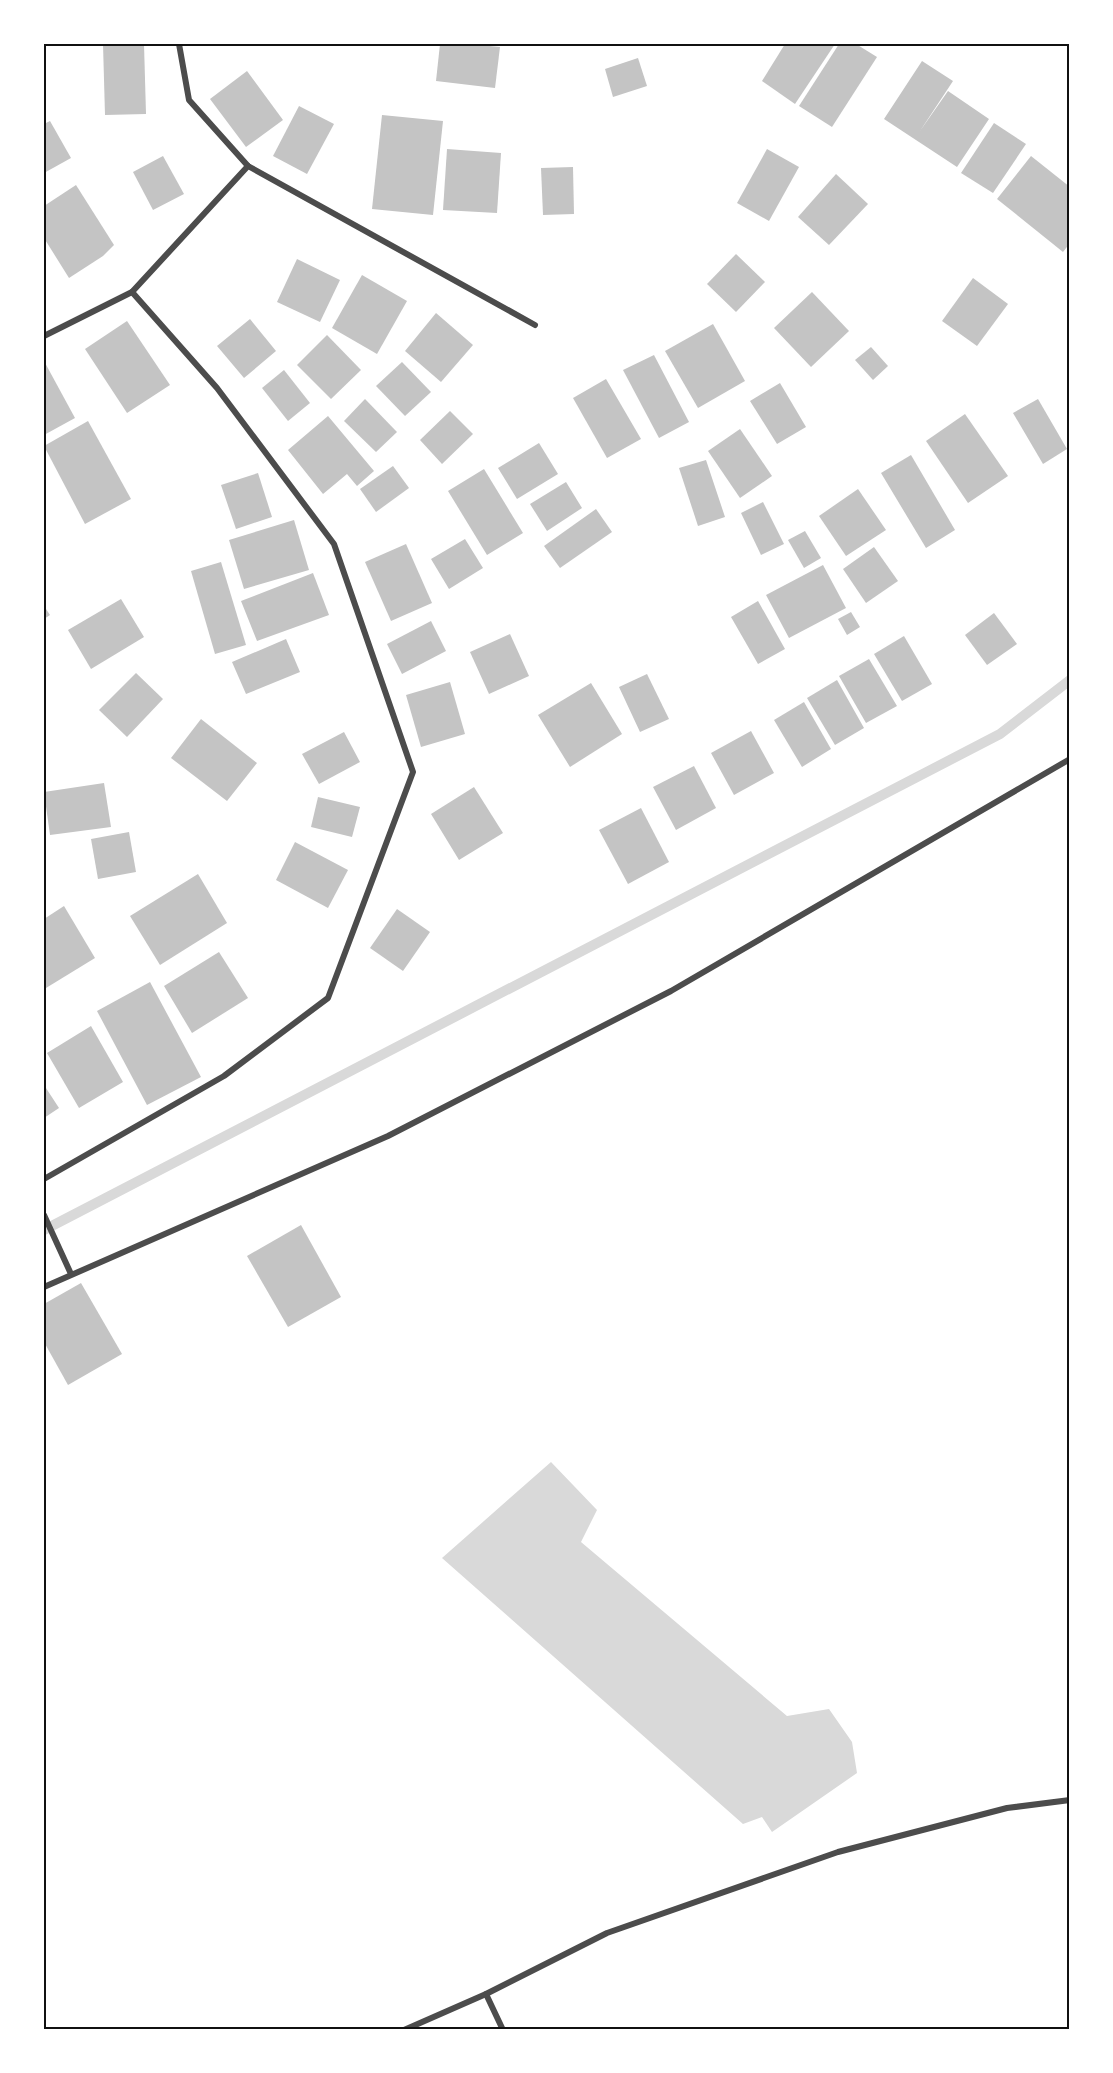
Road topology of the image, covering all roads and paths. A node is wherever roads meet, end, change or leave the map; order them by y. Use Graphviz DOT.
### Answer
graph roads {
  1 [pos="179,44"];
  2 [pos="248,166"];
  3 [pos="132,292"];
  4 [pos="535,325"];
  5 [pos="44,336"];
  6 [pos="1070,759"];
  7 [pos="44,1179"];
  8 [pos="44,1215"];
  9 [pos="70,1274"];
  10 [pos="44,1287"];
  11 [pos="1070,1800"];
  12 [pos="486,1994"];
  13 [pos="404,2030"];
  14 [pos="503,2030"];
  1 -- 2 [label="street"];
  2 -- 3 [label="street"];
  2 -- 4 [label="street"];
  3 -- 5 [label="street"];
  3 -- 7 [label="street"];
  6 -- 9 [label="street"];
  8 -- 9 [label="street"];
  9 -- 10 [label="street"];
  11 -- 12 [label="street"];
  12 -- 13 [label="street"];
  12 -- 14 [label="street"];
}
